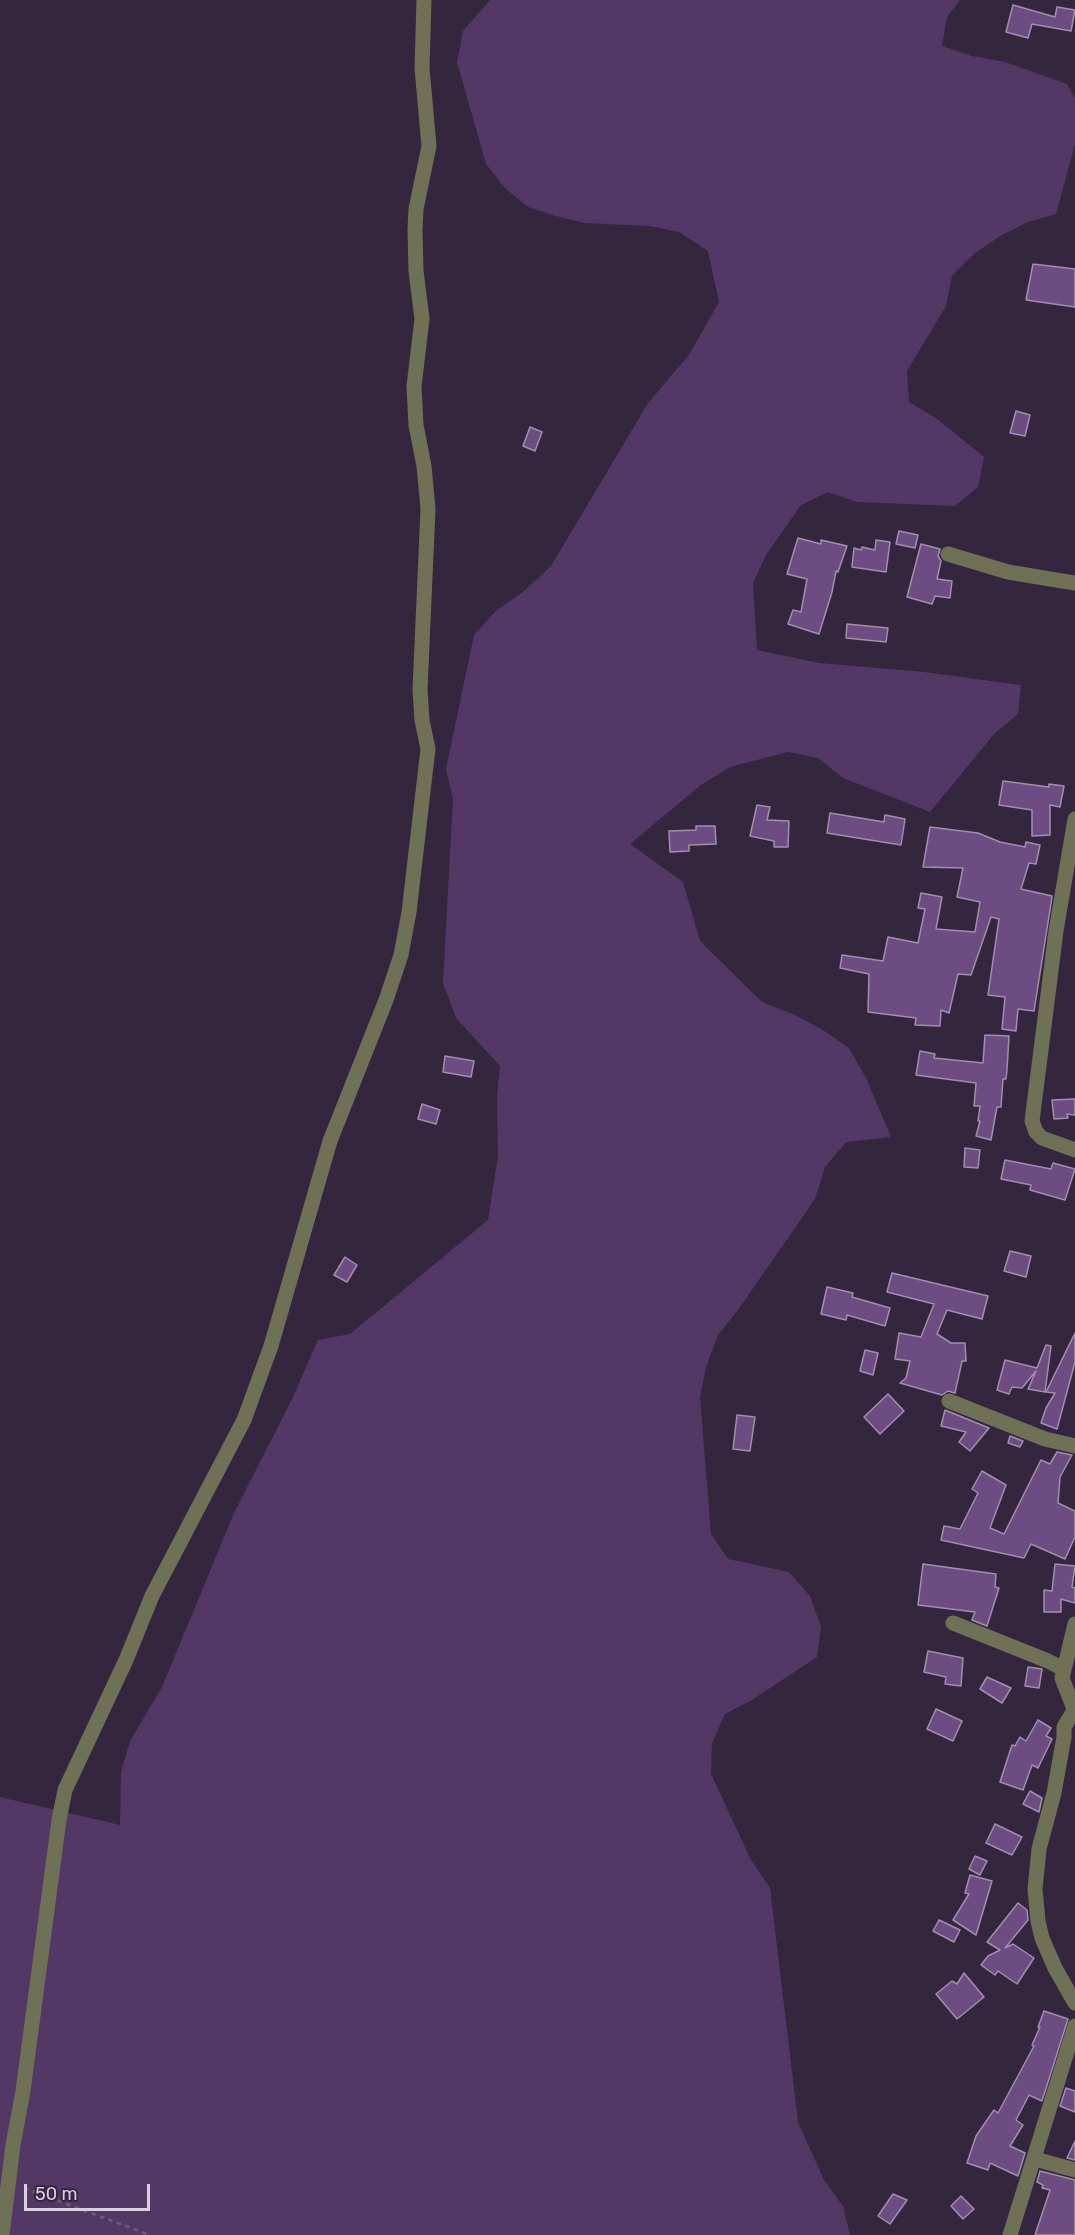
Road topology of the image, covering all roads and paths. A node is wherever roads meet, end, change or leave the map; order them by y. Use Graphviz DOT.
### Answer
graph roads {
  1 [pos="424,0"];
  2 [pos="948,554"];
  3 [pos="1075,583"];
  4 [pos="1075,819"];
  5 [pos="1075,1150"];
  6 [pos="949,1401"];
  7 [pos="1075,1446"];
  8 [pos="953,1623"];
  9 [pos="1075,1624"];
  10 [pos="1063,1669"];
  11 [pos="1075,1709"];
  12 [pos="1075,2003"];
  13 [pos="1075,2026"];
  14 [pos="1035,2159"];
  15 [pos="1075,2170"];
  16 [pos="8,2183"];
  17 [pos="2,2235"];
  18 [pos="150,2235"];
  19 [pos="1010,2235"];
  1 -- 16 [label="street"];
  2 -- 3 [label="street"];
  4 -- 5 [label="street"];
  6 -- 7 [label="street"];
  8 -- 10 [label="street"];
  9 -- 10 [label="street"];
  10 -- 11 [label="street"];
  11 -- 12 [label="street"];
  13 -- 14 [label="street"];
  14 -- 15 [label="street"];
  14 -- 19 [label="street"];
  16 -- 17 [label="street"];
  16 -- 18 [label="path"];
}
